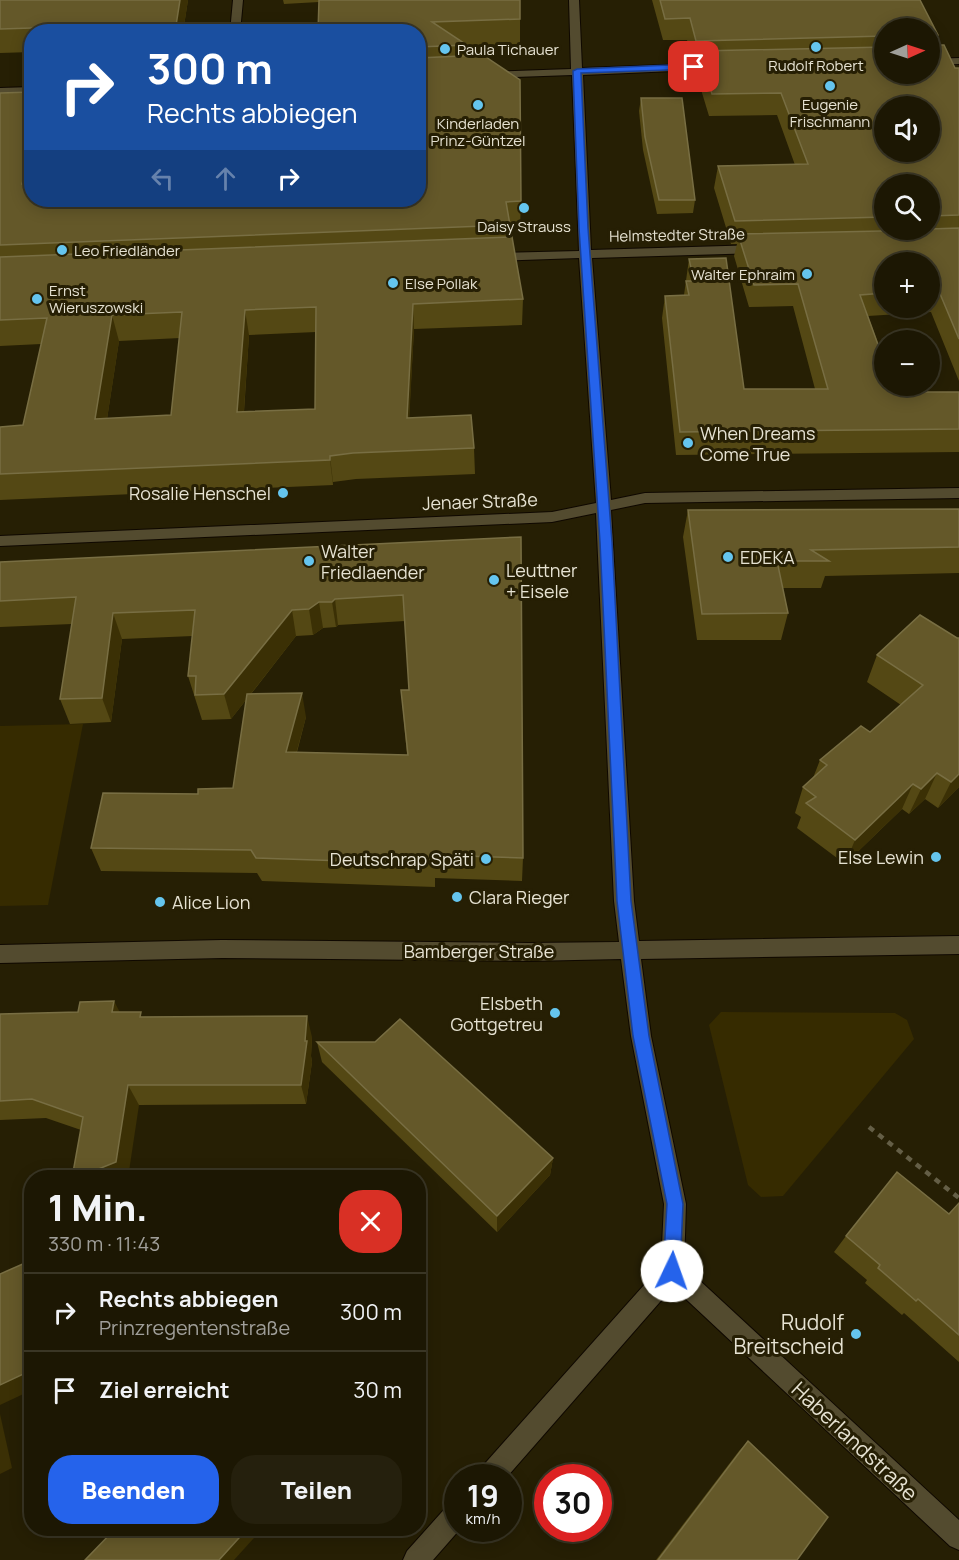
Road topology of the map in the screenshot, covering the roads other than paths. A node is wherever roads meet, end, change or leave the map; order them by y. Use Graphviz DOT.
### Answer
graph roads {
  1 [pos="238,0"];
  2 [pos="574,0"];
  3 [pos="236,24"];
  4 [pos="959,61"];
  5 [pos="940,62"];
  6 [pos="733,66"];
  7 [pos="577,71"];
  8 [pos="474,75"];
  9 [pos="24,90"];
  10 [pos="0,91"];
  11 [pos="771,249"];
  12 [pos="585,254"];
  13 [pos="477,258"];
  14 [pos="959,493"];
  15 [pos="603,506"];
  16 [pos="0,541"];
  17 [pos="959,945"];
  18 [pos="628,951"];
  19 [pos="0,954"];
  20 [pos="672,1271"];
  21 [pos="501,1464"];
  22 [pos="444,1529"];
  23 [pos="959,1537"];
  24 [pos="416,1560"];
  1 -- 3 [label="street"];
  2 -- 7 [label="street"];
  4 -- 5 [label="street"];
  6 -- 7 [label="street"];
  7 -- 8 [label="street"];
  7 -- 12 [label="street"];
  9 -- 10 [label="street"];
  11 -- 12 [label="street, Helmstedter Straße"];
  12 -- 13 [label="street, Helmstedter Straße"];
  12 -- 15 [label="street"];
  14 -- 15 [label="street, Jenaer Straße"];
  15 -- 16 [label="street, Jenaer Straße"];
  15 -- 18 [label="street"];
  17 -- 18 [label="street, Bamberger Straße"];
  18 -- 19 [label="street, Bamberger Straße"];
  18 -- 20 [label="street"];
  20 -- 21 [label="street"];
  20 -- 23 [label="street, Haberlandstraße"];
  22 -- 24 [label="street"];
}
